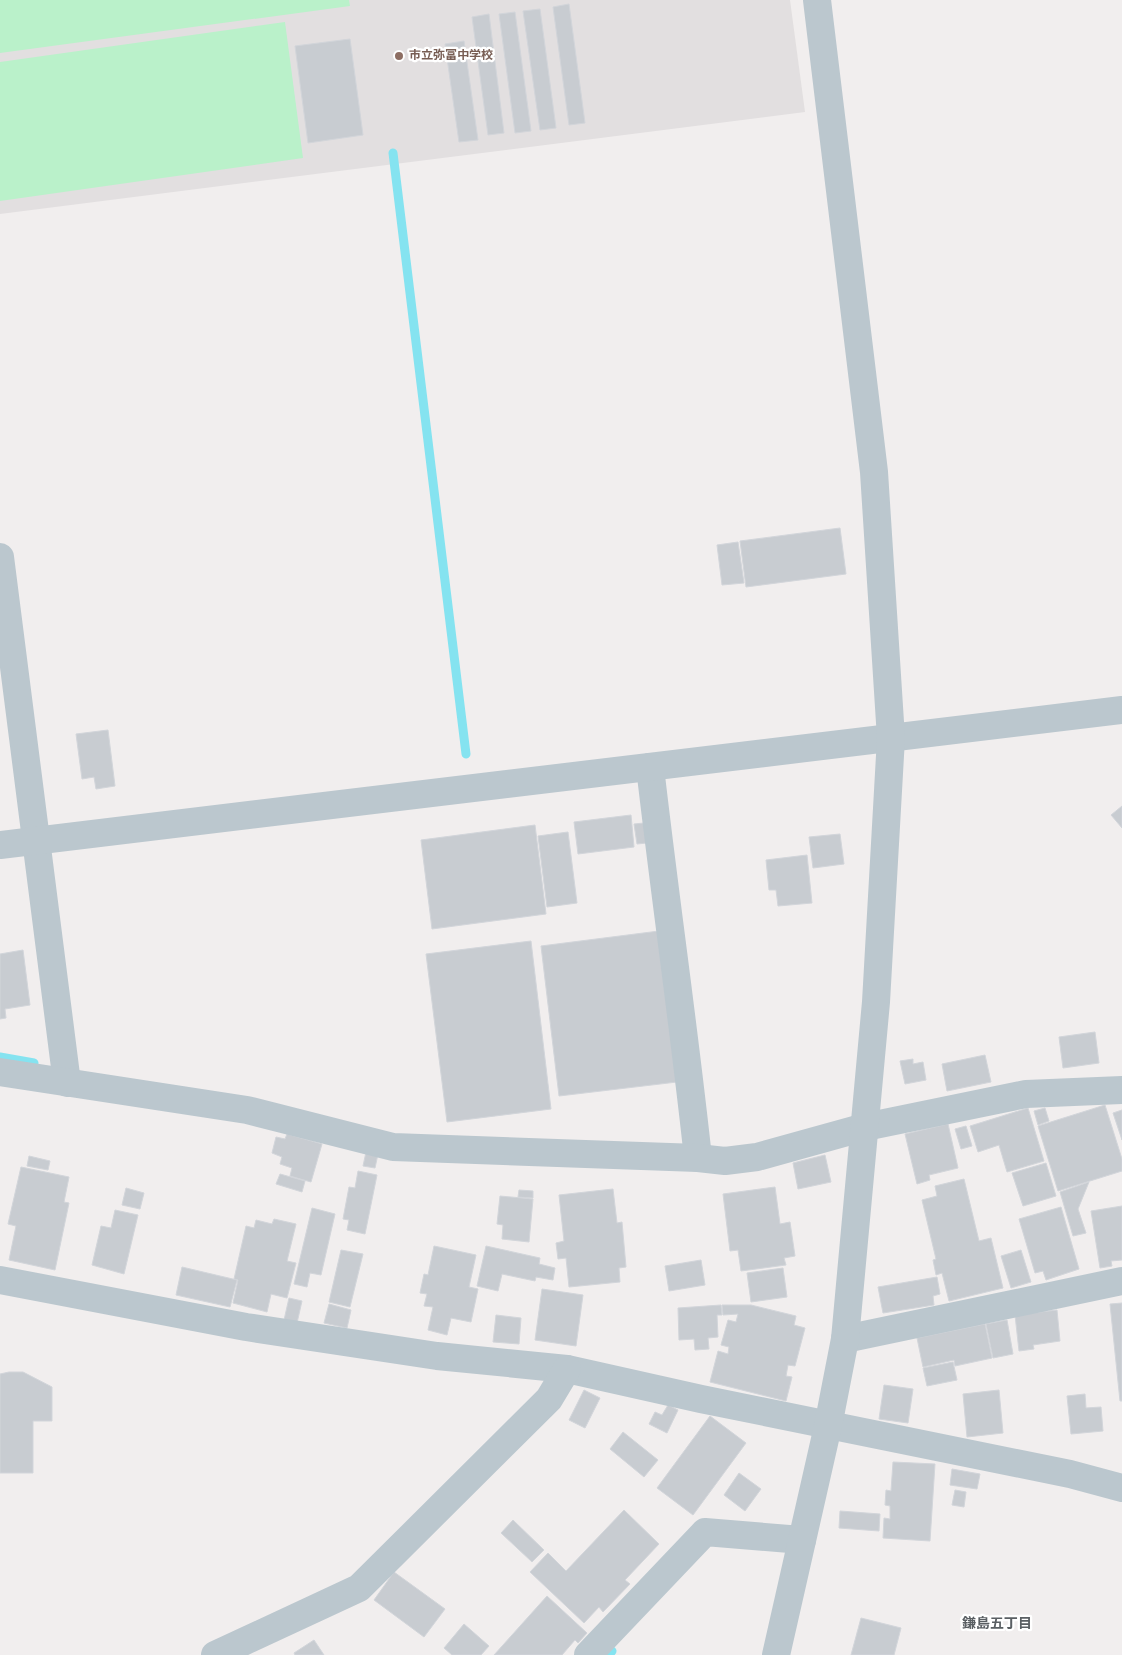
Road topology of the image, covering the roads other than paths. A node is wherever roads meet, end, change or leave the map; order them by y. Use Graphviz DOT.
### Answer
graph roads {
  1 [pos="817,0"];
  2 [pos="0,557"];
  3 [pos="1122,710"];
  4 [pos="891,738"];
  5 [pos="650,768"];
  6 [pos="35,841"];
  7 [pos="0,845"];
  8 [pos="0,1072"];
  9 [pos="67,1083"];
  10 [pos="1122,1090"];
  11 [pos="865,1127"];
  12 [pos="698,1158"];
  13 [pos="0,1280"];
  14 [pos="1122,1281"];
  15 [pos="845,1339"];
  16 [pos="567,1369"];
  17 [pos="828,1426"];
  18 [pos="1122,1488"];
  19 [pos="802,1540"];
  20 [pos="215,1655"];
  21 [pos="588,1655"];
  22 [pos="776,1655"];
  1 -- 4 [label="street"];
  2 -- 6 [label="street"];
  3 -- 4 [label="street"];
  4 -- 5 [label="street"];
  4 -- 11 [label="street"];
  5 -- 6 [label="street"];
  5 -- 12 [label="street"];
  6 -- 7 [label="street"];
  6 -- 9 [label="street"];
  8 -- 9 [label="street"];
  9 -- 12 [label="street"];
  10 -- 11 [label="street"];
  11 -- 12 [label="street"];
  11 -- 15 [label="street"];
  13 -- 16 [label="street"];
  14 -- 15 [label="street"];
  15 -- 17 [label="street"];
  16 -- 17 [label="street"];
  16 -- 20 [label="street"];
  17 -- 18 [label="street"];
  17 -- 19 [label="street"];
  19 -- 21 [label="street"];
  19 -- 22 [label="street"];
}
